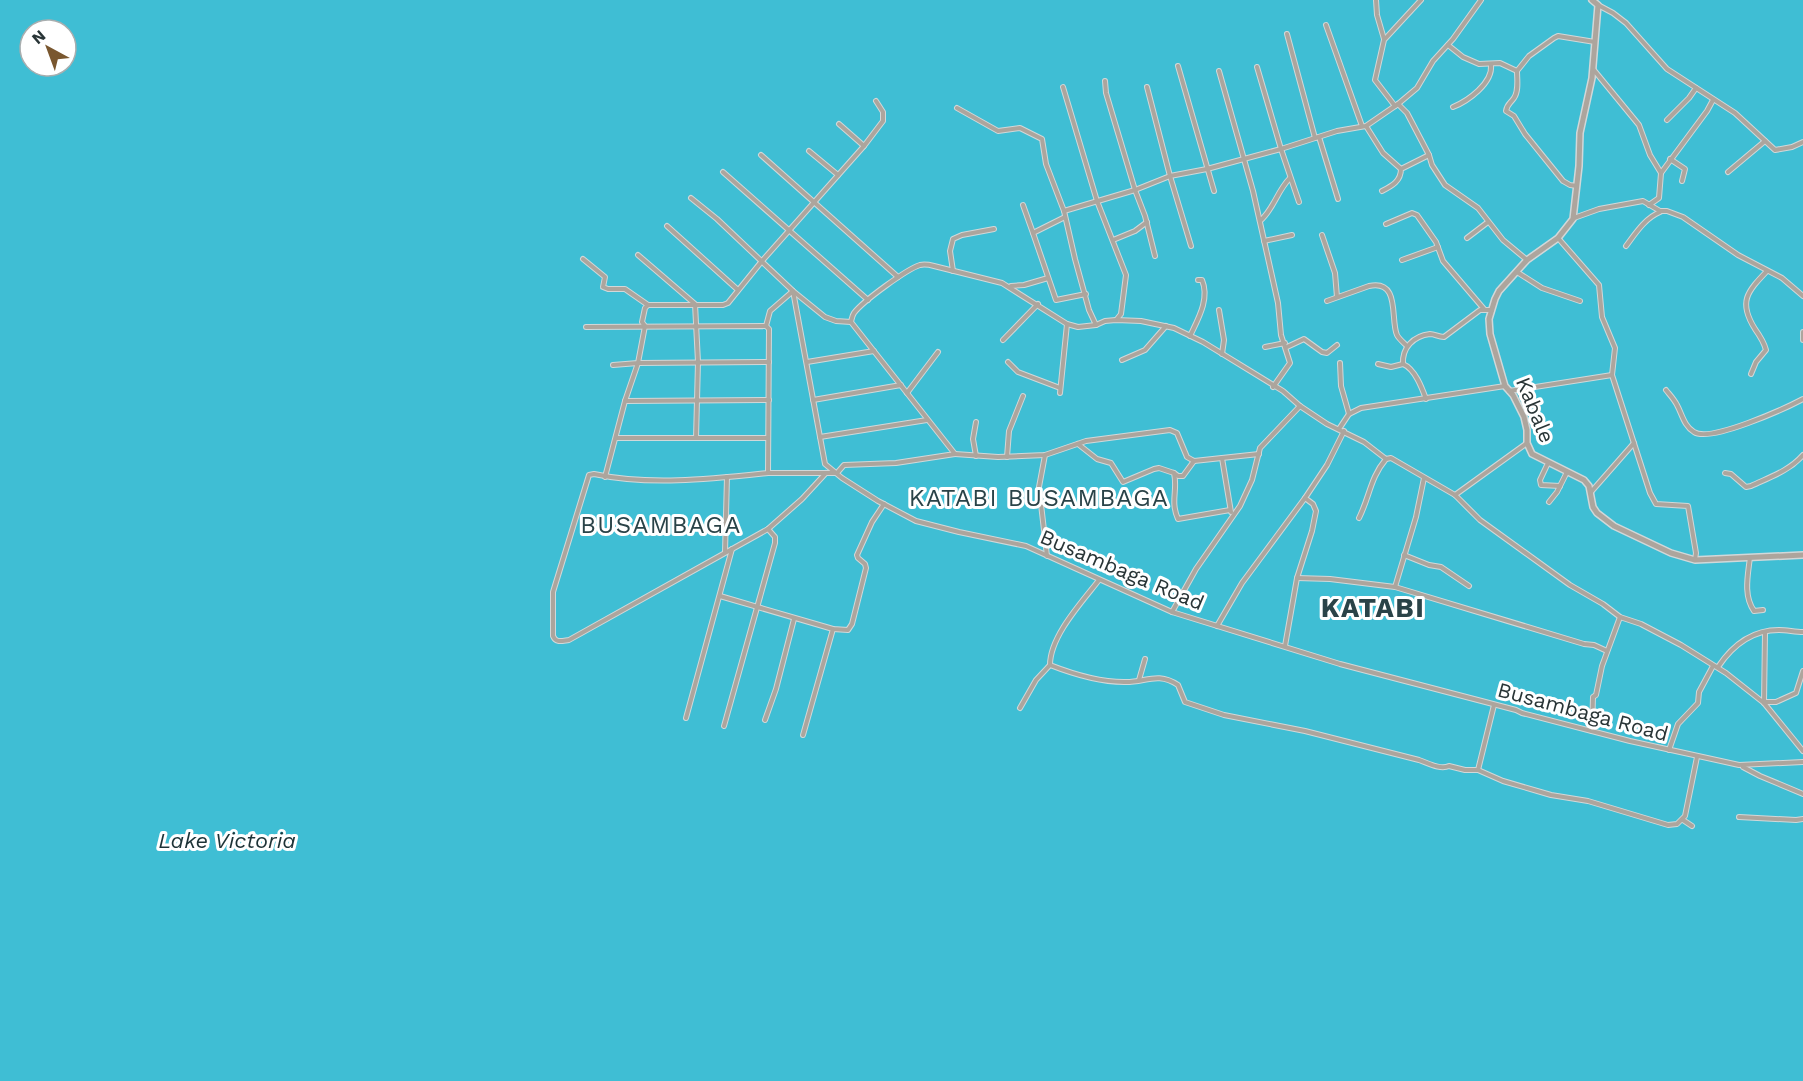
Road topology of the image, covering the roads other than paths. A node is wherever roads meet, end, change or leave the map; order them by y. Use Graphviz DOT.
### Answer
graph roads {
  1 [pos="1376,0"];
  2 [pos="1422,0"];
  3 [pos="1481,0"];
  4 [pos="1592,0"];
  5 [pos="1598,5"];
  6 [pos="1326,25"];
  7 [pos="1287,34"];
  8 [pos="1384,40"];
  9 [pos="1595,42"];
  10 [pos="1448,45"];
  11 [pos="1491,64"];
  12 [pos="1178,66"];
  13 [pos="1257,67"];
  14 [pos="1593,68"];
  15 [pos="1219,71"];
  16 [pos="1517,71"];
  17 [pos="1105,81"];
  18 [pos="1063,87"];
  19 [pos="1147,87"];
  20 [pos="1695,88"];
  21 [pos="1713,100"];
  22 [pos="876,101"];
  23 [pos="1397,105"];
  24 [pos="1453,107"];
  25 [pos="957,108"];
  26 [pos="1667,120"];
  27 [pos="839,124"];
  28 [pos="1364,126"];
  29 [pos="1317,137"];
  30 [pos="1765,141"];
  31 [pos="1803,142"];
  32 [pos="864,146"];
  33 [pos="1281,149"];
  34 [pos="809,151"];
  35 [pos="761,155"];
  36 [pos="1429,155"];
  37 [pos="1245,158"];
  38 [pos="1670,159"];
  39 [pos="1207,169"];
  40 [pos="1401,169"];
  41 [pos="723,172"];
  42 [pos="1728,172"];
  43 [pos="1661,173"];
  44 [pos="838,175"];
  45 [pos="1170,176"];
  46 [pos="1290,177"];
  47 [pos="1682,181"];
  48 [pos="1577,186"];
  49 [pos="1135,190"];
  50 [pos="1214,191"];
  51 [pos="1382,191"];
  52 [pos="691,198"];
  53 [pos="1338,199"];
  54 [pos="814,201"];
  55 [pos="1097,201"];
  56 [pos="1299,202"];
  57 [pos="1023,205"];
  58 [pos="1649,205"];
  59 [pos="1064,210"];
  60 [pos="1660,211"];
  61 [pos="1065,217"];
  62 [pos="1573,219"];
  63 [pos="1260,221"];
  64 [pos="1147,222"];
  65 [pos="1488,222"];
  66 [pos="1386,224"];
  67 [pos="666,226"];
  68 [pos="994,229"];
  69 [pos="789,230"];
  70 [pos="1033,233"];
  71 [pos="1292,235"];
  72 [pos="1322,235"];
  73 [pos="1467,238"];
  74 [pos="1558,238"];
  75 [pos="1113,240"];
  76 [pos="1264,241"];
  77 [pos="1191,246"];
  78 [pos="1626,246"];
  79 [pos="1438,247"];
  80 [pos="638,255"];
  81 [pos="1155,256"];
  82 [pos="583,259"];
  83 [pos="1402,260"];
  84 [pos="1527,260"];
  85 [pos="762,261"];
  86 [pos="954,271"];
  87 [pos="1517,272"];
  88 [pos="1767,272"];
  89 [pos="898,277"];
  90 [pos="1048,278"];
  91 [pos="1198,280"];
  92 [pos="1009,286"];
  93 [pos="738,290"];
  94 [pos="793,291"];
  95 [pos="1086,294"];
  96 [pos="1803,296"];
  97 [pos="1337,297"];
  98 [pos="868,300"];
  99 [pos="1327,301"];
  100 [pos="1580,302"];
  101 [pos="695,304"];
  102 [pos="1038,304"];
  103 [pos="648,305"];
  104 [pos="1484,309"];
  105 [pos="1219,310"];
  106 [pos="1492,310"];
  107 [pos="1116,320"];
  108 [pos="851,322"];
  109 [pos="1067,324"];
  110 [pos="1096,325"];
  111 [pos="645,326"];
  112 [pos="697,326"];
  113 [pos="766,326"];
  114 [pos="1167,326"];
  115 [pos="586,327"];
  116 [pos="1803,332"];
  117 [pos="1190,336"];
  118 [pos="1003,340"];
  119 [pos="1803,340"];
  120 [pos="1286,345"];
  121 [pos="1337,345"];
  122 [pos="1407,346"];
  123 [pos="1265,347"];
  124 [pos="874,351"];
  125 [pos="938,352"];
  126 [pos="1222,354"];
  127 [pos="1122,360"];
  128 [pos="698,362"];
  129 [pos="769,362"];
  130 [pos="807,362"];
  131 [pos="1008,362"];
  132 [pos="639,363"];
  133 [pos="1340,363"];
  134 [pos="1378,364"];
  135 [pos="1403,364"];
  136 [pos="613,365"];
  137 [pos="1751,374"];
  138 [pos="1612,375"];
  139 [pos="901,386"];
  140 [pos="1273,387"];
  141 [pos="1507,389"];
  142 [pos="1666,390"];
  143 [pos="907,393"];
  144 [pos="1023,396"];
  145 [pos="1426,399"];
  146 [pos="1803,399"];
  147 [pos="769,400"];
  148 [pos="813,400"];
  149 [pos="625,401"];
  150 [pos="696,401"];
  151 [pos="1300,406"];
  152 [pos="1349,414"];
  153 [pos="927,420"];
  154 [pos="976,422"];
  155 [pos="1339,429"];
  156 [pos="1344,431"];
  157 [pos="820,437"];
  158 [pos="616,438"];
  159 [pos="696,438"];
  160 [pos="768,438"];
  161 [pos="1077,443"];
  162 [pos="1527,443"];
  163 [pos="1635,443"];
  164 [pos="955,454"];
  165 [pos="1258,454"];
  166 [pos="1045,455"];
  167 [pos="1803,455"];
  168 [pos="976,456"];
  169 [pos="1007,457"];
  170 [pos="1222,458"];
  171 [pos="1386,459"];
  172 [pos="1194,461"];
  173 [pos="1548,463"];
  174 [pos="1568,472"];
  175 [pos="768,473"];
  176 [pos="826,473"];
  177 [pos="837,473"];
  178 [pos="1174,473"];
  179 [pos="1725,473"];
  180 [pos="605,477"];
  181 [pos="727,477"];
  182 [pos="1424,478"];
  183 [pos="1560,486"];
  184 [pos="1591,492"];
  185 [pos="1455,495"];
  186 [pos="1305,498"];
  187 [pos="1549,502"];
  188 [pos="884,504"];
  189 [pos="1230,510"];
  190 [pos="1233,518"];
  191 [pos="1359,518"];
  192 [pos="768,530"];
  193 [pos="732,549"];
  194 [pos="725,552"];
  195 [pos="1404,555"];
  196 [pos="1803,555"];
  197 [pos="1047,556"];
  198 [pos="1750,556"];
  199 [pos="1695,560"];
  200 [pos="1297,578"];
  201 [pos="1099,580"];
  202 [pos="1469,586"];
  203 [pos="1395,587"];
  204 [pos="720,596"];
  205 [pos="758,608"];
  206 [pos="1763,610"];
  207 [pos="1172,612"];
  208 [pos="1620,617"];
  209 [pos="794,619"];
  210 [pos="1217,626"];
  211 [pos="833,629"];
  212 [pos="1803,632"];
  213 [pos="1765,633"];
  214 [pos="1286,646"];
  215 [pos="1607,651"];
  216 [pos="1145,659"];
  217 [pos="1050,665"];
  218 [pos="1715,667"];
  219 [pos="1803,670"];
  220 [pos="1139,681"];
  221 [pos="1764,702"];
  222 [pos="1494,705"];
  223 [pos="1020,708"];
  224 [pos="686,718"];
  225 [pos="765,720"];
  226 [pos="724,726"];
  227 [pos="1592,731"];
  228 [pos="803,735"];
  229 [pos="1669,750"];
  230 [pos="1803,751"];
  231 [pos="1697,757"];
  232 [pos="1803,762"];
  233 [pos="1739,765"];
  234 [pos="1478,771"];
  235 [pos="1803,794"];
  236 [pos="1739,817"];
  237 [pos="1683,819"];
  238 [pos="1803,819"];
  239 [pos="1692,826"];
  1 -- 8 [label="street"];
  2 -- 8 [label="street"];
  3 -- 10 [label="street"];
  4 -- 5 [label="street"];
  5 -- 9 [label="street"];
  5 -- 20 [label="street"];
  6 -- 28 [label="street"];
  7 -- 29 [label="street"];
  8 -- 23 [label="street"];
  9 -- 14 [label="street"];
  9 -- 16 [label="street"];
  10 -- 11 [label="street"];
  10 -- 23 [label="street"];
  11 -- 16 [label="street"];
  11 -- 24 [label="street"];
  12 -- 39 [label="street"];
  13 -- 33 [label="street"];
  14 -- 43 [label="street"];
  14 -- 48 [label="street"];
  15 -- 37 [label="street"];
  16 -- 48 [label="street"];
  17 -- 49 [label="street"];
  18 -- 55 [label="street"];
  19 -- 45 [label="street"];
  20 -- 21 [label="street"];
  20 -- 26 [label="street"];
  21 -- 30 [label="street"];
  21 -- 38 [label="street"];
  22 -- 32 [label="street"];
  23 -- 28 [label="street"];
  23 -- 36 [label="street"];
  25 -- 59 [label="street"];
  27 -- 32 [label="street"];
  28 -- 29 [label="street"];
  28 -- 40 [label="street"];
  29 -- 33 [label="street"];
  29 -- 53 [label="street"];
  30 -- 31 [label="street"];
  30 -- 42 [label="street"];
  32 -- 44 [label="street"];
  33 -- 37 [label="street"];
  33 -- 46 [label="street"];
  34 -- 44 [label="street"];
  35 -- 54 [label="street"];
  36 -- 40 [label="street"];
  36 -- 65 [label="street"];
  37 -- 39 [label="street"];
  37 -- 63 [label="street"];
  38 -- 43 [label="street"];
  38 -- 47 [label="street"];
  39 -- 45 [label="street"];
  39 -- 50 [label="street"];
  40 -- 51 [label="street"];
  41 -- 69 [label="street"];
  43 -- 58 [label="street"];
  44 -- 54 [label="street"];
  45 -- 49 [label="street"];
  45 -- 77 [label="street"];
  46 -- 56 [label="street"];
  46 -- 63 [label="street"];
  48 -- 62 [label="street"];
  49 -- 55 [label="street"];
  49 -- 64 [label="street"];
  52 -- 85 [label="street"];
  54 -- 69 [label="street"];
  54 -- 89 [label="street"];
  55 -- 59 [label="street"];
  55 -- 75 [label="street"];
  57 -- 70 [label="street"];
  58 -- 60 [label="street"];
  58 -- 62 [label="street"];
  59 -- 61 [label="street"];
  60 -- 78 [label="street"];
  60 -- 88 [label="street"];
  61 -- 70 [label="street"];
  61 -- 95 [label="street"];
  62 -- 74 [label="street, Kabale"];
  63 -- 76 [label="street"];
  64 -- 75 [label="street"];
  64 -- 81 [label="street"];
  65 -- 73 [label="street"];
  65 -- 84 [label="street"];
  66 -- 79 [label="street"];
  67 -- 93 [label="street"];
  68 -- 86 [label="street"];
  69 -- 85 [label="street"];
  69 -- 98 [label="street"];
  70 -- 90 [label="street"];
  71 -- 76 [label="street"];
  72 -- 97 [label="street"];
  74 -- 84 [label="street, Kabale"];
  74 -- 138 [label="street"];
  75 -- 107 [label="street"];
  76 -- 120 [label="street"];
  79 -- 83 [label="street"];
  79 -- 104 [label="street"];
  80 -- 101 [label="street"];
  82 -- 103 [label="street"];
  84 -- 87 [label="street, Kabale"];
  85 -- 93 [label="street"];
  85 -- 94 [label="street"];
  86 -- 89 [label="street"];
  86 -- 92 [label="street"];
  87 -- 100 [label="street"];
  87 -- 106 [label="street, Kabale"];
  88 -- 96 [label="street"];
  88 -- 137 [label="street"];
  89 -- 98 [label="street"];
  90 -- 92 [label="street"];
  90 -- 95 [label="street"];
  91 -- 117 [label="street"];
  92 -- 102 [label="street"];
  93 -- 101 [label="street"];
  94 -- 108 [label="street"];
  94 -- 113 [label="street"];
  94 -- 130 [label="street"];
  95 -- 110 [label="street"];
  97 -- 99 [label="street"];
  97 -- 122 [label="street"];
  98 -- 108 [label="street"];
  101 -- 103 [label="street"];
  101 -- 112 [label="street"];
  102 -- 109 [label="street"];
  102 -- 118 [label="street"];
  103 -- 111 [label="street"];
  104 -- 106 [label="street"];
  104 -- 122 [label="street"];
  105 -- 126 [label="street"];
  106 -- 141 [label="street, Kabale"];
  107 -- 110 [label="street"];
  107 -- 114 [label="street"];
  108 -- 124 [label="street"];
  109 -- 110 [label="street"];
  109 -- 131 [label="street"];
  111 -- 112 [label="street"];
  111 -- 115 [label="street"];
  111 -- 132 [label="street"];
  112 -- 113 [label="street"];
  112 -- 128 [label="street"];
  113 -- 129 [label="street"];
  114 -- 117 [label="street"];
  114 -- 127 [label="street"];
  116 -- 119 [label="street"];
  117 -- 126 [label="street"];
  120 -- 121 [label="street"];
  120 -- 123 [label="street"];
  120 -- 140 [label="street"];
  122 -- 135 [label="street"];
  124 -- 130 [label="street"];
  124 -- 139 [label="street"];
  125 -- 143 [label="street"];
  126 -- 140 [label="street"];
  128 -- 129 [label="street"];
  128 -- 132 [label="street"];
  128 -- 150 [label="street"];
  129 -- 147 [label="street"];
  130 -- 148 [label="street"];
  132 -- 136 [label="street"];
  132 -- 149 [label="street"];
  133 -- 152 [label="street"];
  134 -- 135 [label="street"];
  135 -- 145 [label="street"];
  138 -- 141 [label="street"];
  138 -- 163 [label="street"];
  139 -- 143 [label="street"];
  139 -- 148 [label="street"];
  140 -- 151 [label="street"];
  141 -- 145 [label="street"];
  141 -- 162 [label="street, Kabale"];
  142 -- 146 [label="street"];
  143 -- 153 [label="street"];
  144 -- 169 [label="street"];
  145 -- 152 [label="street"];
  147 -- 150 [label="street"];
  147 -- 160 [label="street"];
  148 -- 157 [label="street"];
  149 -- 150 [label="street"];
  149 -- 158 [label="street"];
  150 -- 159 [label="street"];
  151 -- 155 [label="street"];
  151 -- 165 [label="street"];
  152 -- 155 [label="street"];
  153 -- 157 [label="street"];
  153 -- 164 [label="street"];
  154 -- 168 [label="street"];
  155 -- 156 [label="street"];
  156 -- 171 [label="street"];
  156 -- 186 [label="street"];
  157 -- 177 [label="street"];
  158 -- 159 [label="street"];
  158 -- 180 [label="street"];
  159 -- 160 [label="street"];
  160 -- 175 [label="street"];
  161 -- 166 [label="street"];
  161 -- 172 [label="street"];
  161 -- 178 [label="street"];
  162 -- 173 [label="street, Kabale"];
  162 -- 185 [label="street"];
  163 -- 184 [label="street"];
  163 -- 199 [label="street"];
  164 -- 168 [label="street"];
  164 -- 177 [label="street"];
  165 -- 170 [label="street"];
  165 -- 190 [label="street"];
  166 -- 169 [label="street"];
  166 -- 197 [label="street"];
  167 -- 179 [label="street"];
  168 -- 169 [label="street"];
  170 -- 172 [label="street"];
  170 -- 189 [label="street"];
  171 -- 182 [label="street"];
  171 -- 191 [label="street"];
  172 -- 178 [label="street"];
  173 -- 174 [label="street, Kabale"];
  173 -- 183 [label="street"];
  174 -- 183 [label="street"];
  174 -- 184 [label="street, Kabale"];
  175 -- 176 [label="street"];
  175 -- 181 [label="street"];
  176 -- 177 [label="street"];
  176 -- 192 [label="street"];
  177 -- 188 [label="street, Busambaga Road"];
  178 -- 189 [label="street"];
  180 -- 181 [label="street"];
  180 -- 194 [label="street"];
  181 -- 194 [label="street"];
  182 -- 185 [label="street"];
  182 -- 195 [label="street"];
  183 -- 187 [label="street"];
  184 -- 199 [label="street, Kabale"];
  185 -- 208 [label="street"];
  186 -- 200 [label="street"];
  186 -- 210 [label="street"];
  188 -- 197 [label="street, Busambaga Road"];
  188 -- 211 [label="street"];
  189 -- 190 [label="street"];
  190 -- 207 [label="street"];
  192 -- 193 [label="street"];
  192 -- 205 [label="street"];
  193 -- 194 [label="street"];
  193 -- 204 [label="street"];
  195 -- 202 [label="street"];
  195 -- 203 [label="street"];
  196 -- 198 [label="street, Kabale"];
  197 -- 201 [label="street, Busambaga Road"];
  198 -- 199 [label="street, Kabale"];
  198 -- 206 [label="street"];
  200 -- 203 [label="street"];
  200 -- 214 [label="street"];
  201 -- 207 [label="street, Busambaga Road"];
  201 -- 217 [label="street"];
  203 -- 215 [label="street"];
  204 -- 205 [label="street"];
  204 -- 224 [label="street"];
  205 -- 209 [label="street"];
  205 -- 226 [label="street"];
  207 -- 210 [label="street, Busambaga Road"];
  208 -- 215 [label="street"];
  208 -- 218 [label="street"];
  209 -- 211 [label="street"];
  209 -- 225 [label="street"];
  210 -- 214 [label="street, Busambaga Road"];
  211 -- 228 [label="street"];
  212 -- 213 [label="street"];
  213 -- 218 [label="street"];
  213 -- 221 [label="street"];
  214 -- 222 [label="street, Busambaga Road"];
  215 -- 227 [label="street"];
  216 -- 220 [label="street"];
  217 -- 220 [label="street"];
  217 -- 223 [label="street"];
  218 -- 221 [label="street"];
  218 -- 229 [label="street"];
  219 -- 221 [label="street"];
  220 -- 234 [label="street"];
  221 -- 230 [label="street"];
  222 -- 227 [label="street, Busambaga Road"];
  222 -- 234 [label="street"];
  227 -- 229 [label="street, Busambaga Road"];
  229 -- 231 [label="street, Busambaga Road"];
  231 -- 233 [label="street, Busambaga Road"];
  231 -- 237 [label="street"];
  232 -- 233 [label="street, Busambaga Road"];
  233 -- 235 [label="street"];
  234 -- 237 [label="street"];
  236 -- 238 [label="street"];
  237 -- 239 [label="street"];
}
